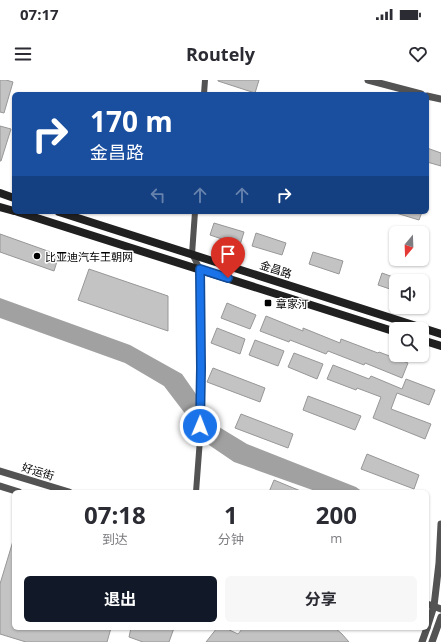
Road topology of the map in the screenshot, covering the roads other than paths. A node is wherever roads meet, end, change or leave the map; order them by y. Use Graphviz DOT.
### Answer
graph roads {
  1 [pos="205,80"];
  2 [pos="368,80"];
  3 [pos="204,92"];
  4 [pos="413,92"];
  5 [pos="429,96"];
  6 [pos="441,99"];
  7 [pos="0,193"];
  8 [pos="12,197"];
  9 [pos="0,207"];
  10 [pos="12,210"];
  11 [pos="24,214"];
  12 [pos="65,214"];
  13 [pos="195,214"];
  14 [pos="192,254"];
  15 [pos="200,269"];
  16 [pos="389,330"];
  17 [pos="441,334"];
  18 [pos="429,342"];
  19 [pos="441,346"];
  20 [pos="0,470"];
  21 [pos="0,486"];
  22 [pos="13,490"];
  23 [pos="63,490"];
  24 [pos="196,490"];
  25 [pos="441,524"];
  26 [pos="434,606"];
  27 [pos="429,617"];
  28 [pos="429,619"];
  29 [pos="440,621"];
  30 [pos="426,630"];
  31 [pos="422,642"];
  32 [pos="432,642"];
  1 -- 3 [label="street"];
  2 -- 4 [label="street"];
  5 -- 6 [label="street"];
  7 -- 8 [label="main road"];
  9 -- 10 [label="main road"];
  11 -- 15 [label="main road, 金昌路"];
  12 -- 14 [label="main road, 金昌路"];
  13 -- 14 [label="street"];
  14 -- 15 [label="street"];
  14 -- 17 [label="main road, 金昌路"];
  15 -- 16 [label="main road, 金昌路"];
  15 -- 24 [label="street"];
  18 -- 19 [label="main road"];
  20 -- 23 [label="street, 好运街"];
  21 -- 22 [label="street"];
  25 -- 26 [label="street"];
  26 -- 27 [label="street"];
  28 -- 29 [label="street"];
  29 -- 32 [label="street"];
  30 -- 31 [label="street"];
}
